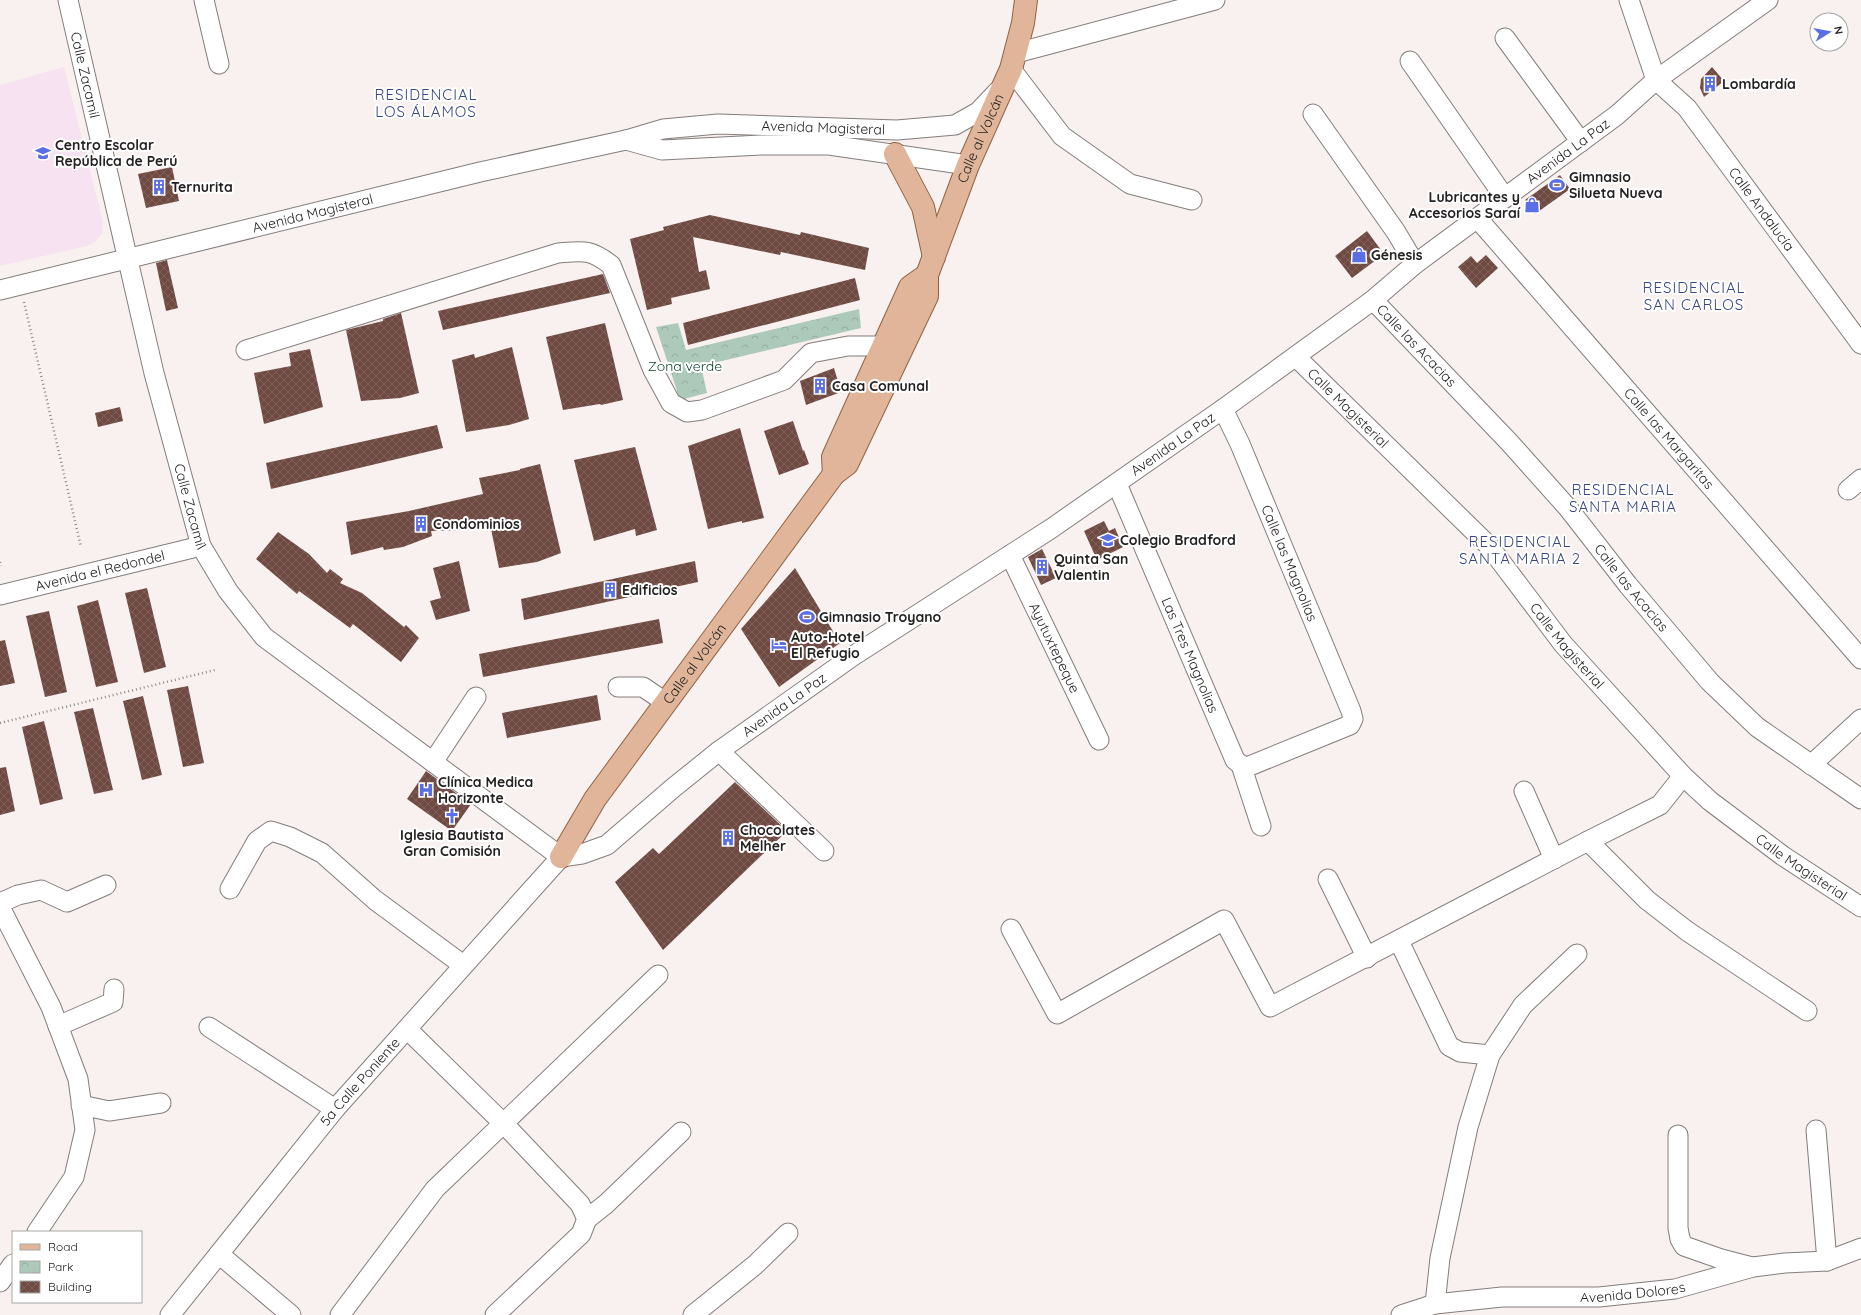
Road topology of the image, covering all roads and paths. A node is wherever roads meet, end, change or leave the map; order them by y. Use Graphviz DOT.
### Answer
graph roads {
  1 [pos="68,0"];
  2 [pos="204,0"];
  3 [pos="1026,0"];
  4 [pos="1215,0"];
  5 [pos="1630,0"];
  6 [pos="1768,0"];
  7 [pos="1505,38"];
  8 [pos="1410,61"];
  9 [pos="219,64"];
  10 [pos="1011,68"];
  11 [pos="1656,80"];
  12 [pos="1313,114"];
  13 [pos="897,130"];
  14 [pos="626,140"];
  15 [pos="1581,142"];
  16 [pos="895,154"];
  17 [pos="968,165"];
  18 [pos="1505,198"];
  19 [pos="1192,200"];
  20 [pos="1478,219"];
  21 [pos="127,259"];
  22 [pos="1415,264"];
  23 [pos="930,266"];
  24 [pos="0,290"];
  25 [pos="23,299"];
  26 [pos="1373,300"];
  27 [pos="1861,344"];
  28 [pos="882,346"];
  29 [pos="246,350"];
  30 [pos="1296,357"];
  31 [pos="1223,409"];
  32 [pos="834,474"];
  33 [pos="1117,484"];
  34 [pos="201,546"];
  35 [pos="81,547"];
  36 [pos="1010,555"];
  37 [pos="0,562"];
  38 [pos="1,566"];
  39 [pos="0,595"];
  40 [pos="1861,659"];
  41 [pos="215,670"];
  42 [pos="618,687"];
  43 [pos="476,696"];
  44 [pos="665,702"];
  45 [pos="1861,719"];
  46 [pos="0,723"];
  47 [pos="1099,740"];
  48 [pos="719,751"];
  49 [pos="433,762"];
  50 [pos="1811,765"];
  51 [pos="1241,766"];
  52 [pos="1683,776"];
  53 [pos="1524,791"];
  54 [pos="1861,799"];
  55 [pos="1261,826"];
  56 [pos="1588,841"];
  57 [pos="824,851"];
  58 [pos="560,857"];
  59 [pos="1554,859"];
  60 [pos="1328,878"];
  61 [pos="106,885"];
  62 [pos="230,889"];
  63 [pos="0,903"];
  64 [pos="0,907"];
  65 [pos="1861,907"];
  66 [pos="1011,929"];
  67 [pos="1400,941"];
  68 [pos="1577,954"];
  69 [pos="1367,958"];
  70 [pos="462,965"];
  71 [pos="658,976"];
  72 [pos="114,989"];
  73 [pos="1807,1011"];
  74 [pos="58,1026"];
  75 [pos="209,1027"];
  76 [pos="407,1029"];
  77 [pos="1490,1055"];
  78 [pos="161,1103"];
  79 [pos="81,1105"];
  80 [pos="335,1109"];
  81 [pos="504,1124"];
  82 [pos="1816,1130"];
  83 [pos="681,1132"];
  84 [pos="1678,1136"];
  85 [pos="587,1219"];
  86 [pos="38,1231"];
  87 [pos="788,1233"];
  88 [pos="1861,1248"];
  89 [pos="219,1254"];
  90 [pos="1827,1261"];
  91 [pos="12,1265"];
  92 [pos="1753,1268"];
  93 [pos="0,1282"];
  94 [pos="1434,1304"];
  95 [pos="170,1315"];
  96 [pos="291,1315"];
  97 [pos="340,1315"];
  98 [pos="494,1315"];
  99 [pos="693,1315"];
  100 [pos="1401,1315"];
  1 -- 21 [label="street, Calle Zacamil"];
  2 -- 9 [label="street"];
  3 -- 10 [label="main road, Calle al Volcán"];
  4 -- 10 [label="street"];
  5 -- 11 [label="street"];
  6 -- 11 [label="street, Avenida La Paz"];
  7 -- 15 [label="street"];
  8 -- 18 [label="street"];
  10 -- 13 [label="street, Avenida Magisteral"];
  10 -- 17 [label="main road, Calle al Volcán"];
  10 -- 19 [label="street"];
  11 -- 15 [label="street, Avenida La Paz"];
  11 -- 27 [label="street, Calle Andalucía"];
  12 -- 22 [label="street"];
  13 -- 14 [label="street, Avenida Magisteral"];
  13 -- 16 [label="street"];
  14 -- 16 [label="street, Avenida Magisteral"];
  14 -- 21 [label="street, Avenida Magisteral"];
  15 -- 18 [label="street, Avenida La Paz"];
  16 -- 17 [label="street, Avenida Magisteral"];
  16 -- 23 [label="main road"];
  17 -- 23 [label="main road, Calle al Volcán"];
  18 -- 20 [label="street, Avenida La Paz"];
  20 -- 22 [label="street, Avenida La Paz"];
  20 -- 40 [label="street, Calle las Margaritas"];
  21 -- 24 [label="street, Avenida Magisteral"];
  21 -- 34 [label="street, Calle Zacamil"];
  22 -- 26 [label="street, Avenida La Paz"];
  23 -- 28 [label="main road"];
  23 -- 32 [label="main road, Calle al Volcán"];
  25 -- 35 [label="path"];
  26 -- 30 [label="street, Avenida La Paz"];
  26 -- 50 [label="street, Calle las Acacias"];
  28 -- 29 [label="street"];
  28 -- 32 [label="main road"];
  30 -- 31 [label="street, Avenida La Paz"];
  30 -- 52 [label="street, Calle Magisterial"];
  31 -- 33 [label="street, Avenida La Paz"];
  31 -- 51 [label="street, Calle las Magnolias"];
  32 -- 44 [label="main road, Calle al Volcán"];
  33 -- 36 [label="street, Avenida La Paz"];
  33 -- 51 [label="street, Las Tres Magnolias"];
  34 -- 39 [label="street, Avenida el Redondel"];
  34 -- 49 [label="street, Calle Zacamil"];
  36 -- 47 [label="street, Ayutuxtepeque"];
  36 -- 48 [label="street, Avenida La Paz"];
  37 -- 38 [label="path"];
  41 -- 46 [label="path"];
  42 -- 44 [label="street"];
  43 -- 49 [label="street"];
  44 -- 58 [label="main road, Calle al Volcán"];
  45 -- 50 [label="street"];
  48 -- 57 [label="street"];
  48 -- 58 [label="street, Avenida La Paz"];
  49 -- 58 [label="street, Calle Zacamil"];
  50 -- 54 [label="street, Calle las Acacias"];
  51 -- 55 [label="street, Las Tres Magnolias"];
  52 -- 56 [label="street"];
  52 -- 65 [label="street, Calle Magisterial"];
  53 -- 59 [label="street"];
  56 -- 59 [label="street"];
  56 -- 73 [label="street"];
  58 -- 70 [label="street, 5a Calle Poniente"];
  59 -- 67 [label="street"];
  60 -- 69 [label="street"];
  61 -- 63 [label="street"];
  62 -- 70 [label="street"];
  64 -- 74 [label="street"];
  66 -- 69 [label="street"];
  67 -- 69 [label="street"];
  67 -- 77 [label="street"];
  68 -- 77 [label="street"];
  70 -- 76 [label="street, 5a Calle Poniente"];
  71 -- 81 [label="street"];
  72 -- 74 [label="street"];
  74 -- 79 [label="street"];
  75 -- 80 [label="street"];
  76 -- 80 [label="street, 5a Calle Poniente"];
  76 -- 81 [label="street"];
  77 -- 94 [label="street"];
  78 -- 79 [label="street"];
  79 -- 86 [label="street"];
  80 -- 89 [label="street, 5a Calle Poniente"];
  81 -- 85 [label="street"];
  81 -- 97 [label="street"];
  82 -- 90 [label="street"];
  83 -- 85 [label="street"];
  84 -- 92 [label="street"];
  85 -- 98 [label="street"];
  87 -- 99 [label="street"];
  88 -- 90 [label="street, Avenida Dolores"];
  89 -- 95 [label="street, 5a Calle Poniente"];
  89 -- 96 [label="street"];
  90 -- 92 [label="street, Avenida Dolores"];
  91 -- 93 [label="street"];
  92 -- 94 [label="street, Avenida Dolores"];
  94 -- 100 [label="street, Avenida Dolores"];
}
